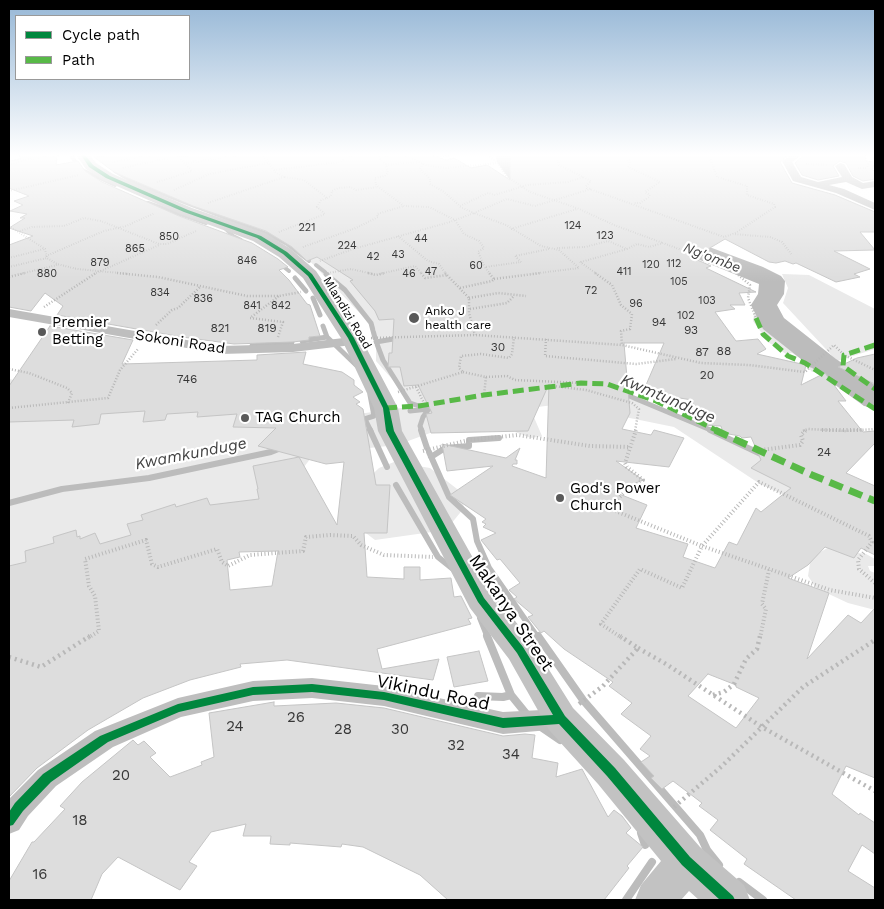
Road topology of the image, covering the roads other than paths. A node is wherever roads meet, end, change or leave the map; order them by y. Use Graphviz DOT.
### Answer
graph roads {
  1 [pos="155,197"];
  2 [pos="854,197"];
  3 [pos="875,207"];
  4 [pos="9,313"];
  5 [pos="352,340"];
  6 [pos="390,423"];
  7 [pos="561,719"];
  8 [pos="9,821"];
  9 [pos="686,861"];
  10 [pos="656,900"];
  11 [pos="729,900"];
  1 -- 5 [label="street, Mlandizi Road"];
  2 -- 3 [label="street"];
  4 -- 5 [label="street, Sokoni Road"];
  5 -- 6 [label="street, Mlandizi Road"];
  6 -- 7 [label="street, Makanya Street"];
  7 -- 8 [label="street, Vikindu Road"];
  7 -- 9 [label="street, Makanya Street"];
  9 -- 10 [label="street"];
  9 -- 11 [label="street, Makanya Street"];
}
